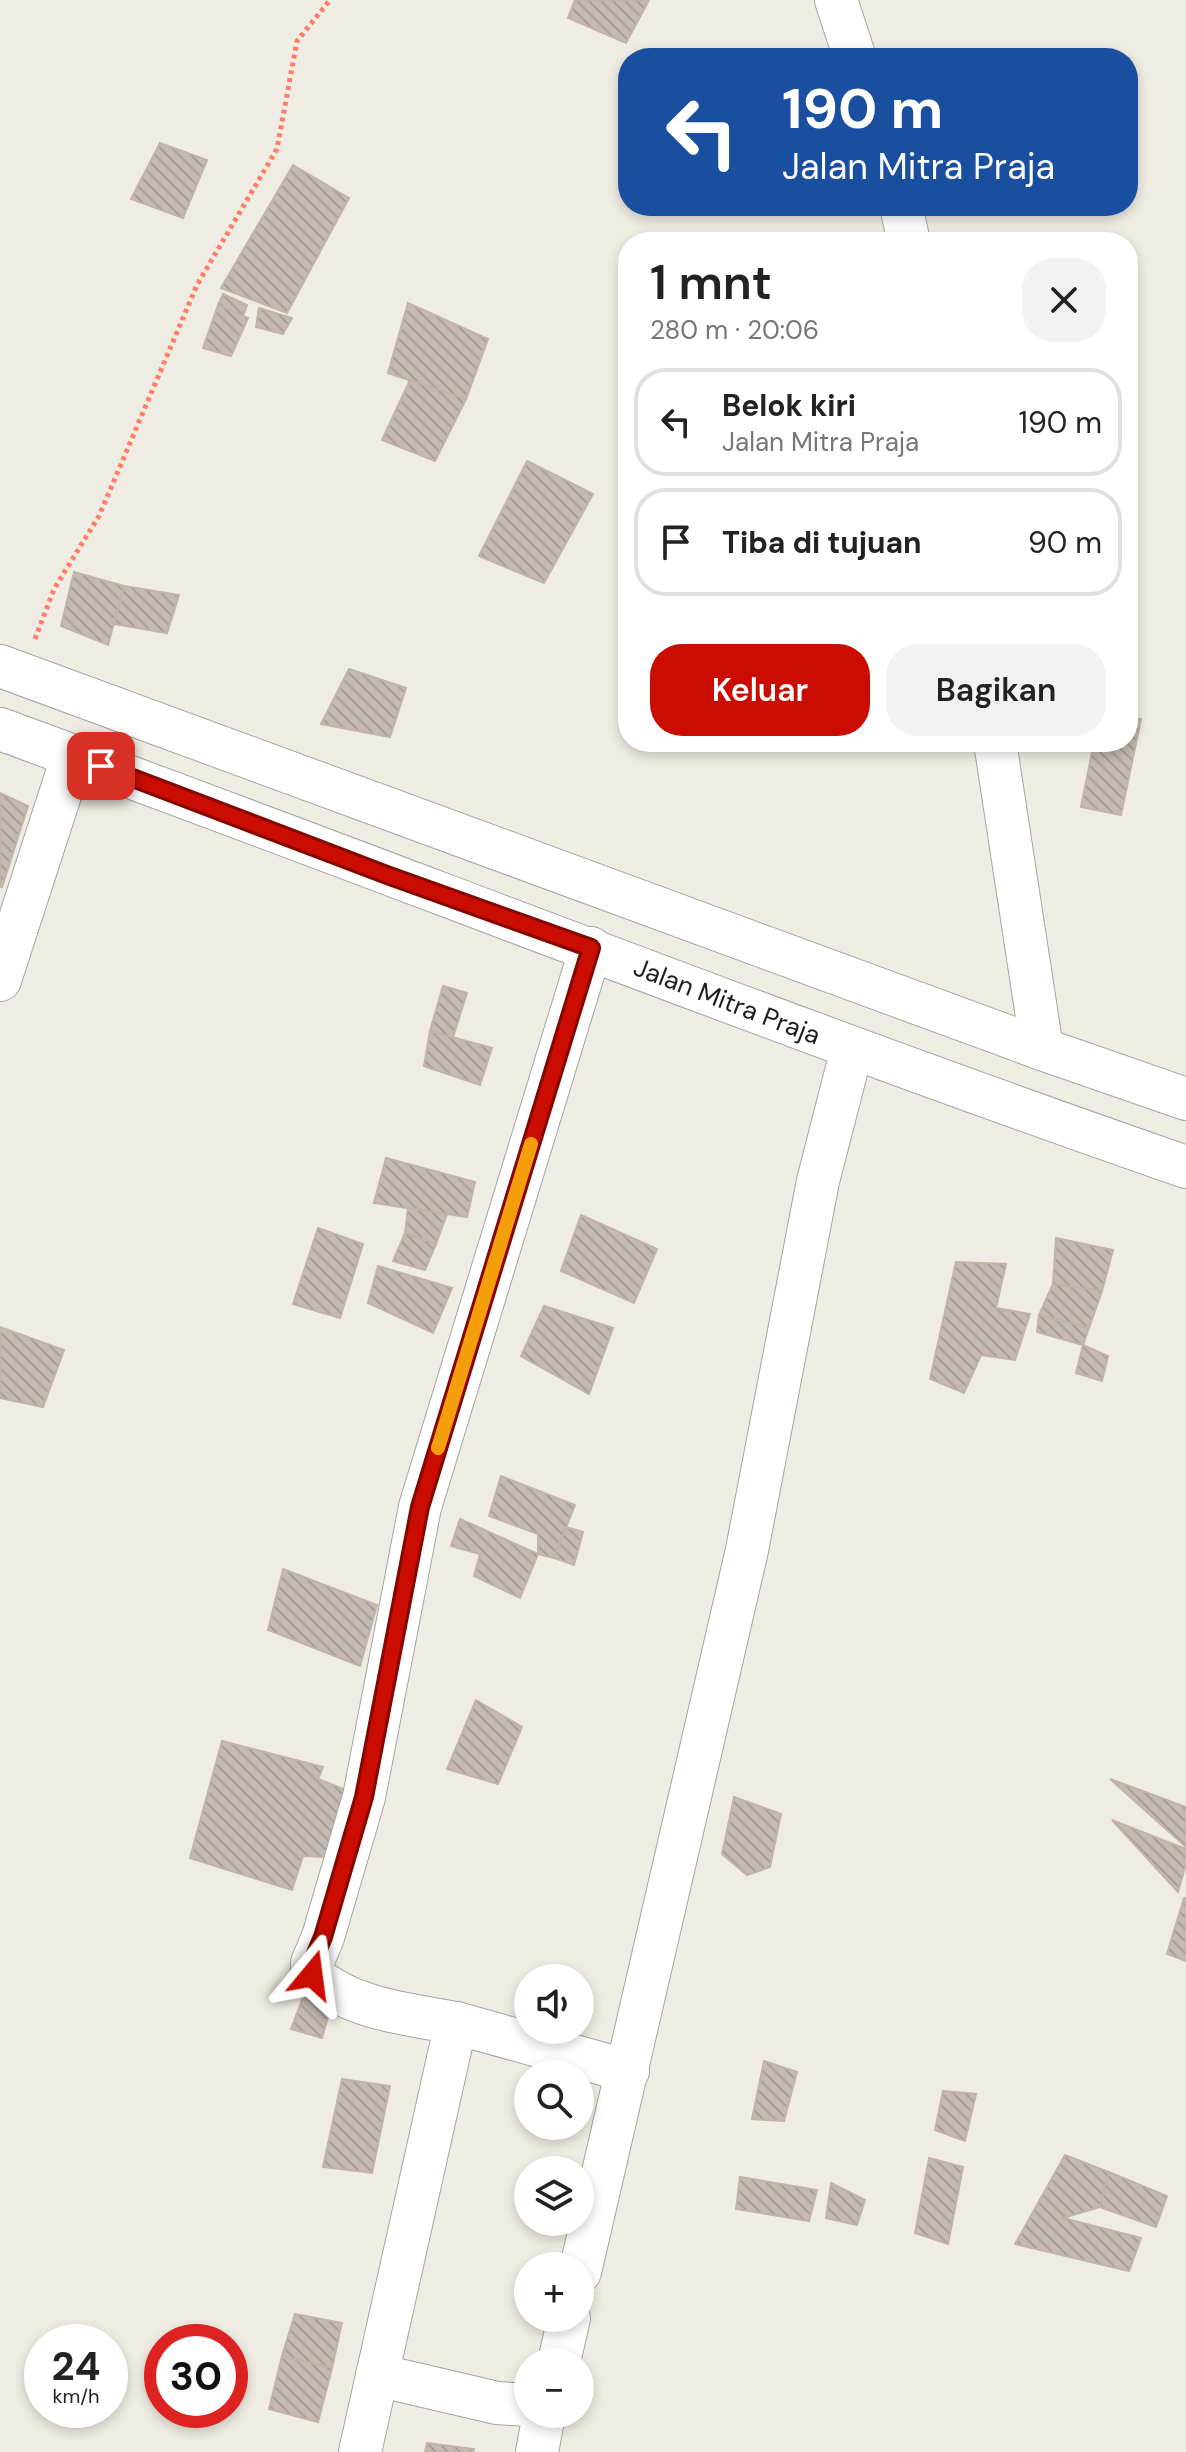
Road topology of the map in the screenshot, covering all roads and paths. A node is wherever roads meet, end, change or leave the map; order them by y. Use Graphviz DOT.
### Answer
graph roads {
  1 [pos="330,0"];
  2 [pos="836,0"];
  3 [pos="852,48"];
  4 [pos="11,670"];
  5 [pos="0,729"];
  6 [pos="997,752"];
  7 [pos="73,755"];
  8 [pos="591,948"];
  9 [pos="0,980"];
  10 [pos="852,1049"];
  11 [pos="1042,1049"];
  12 [pos="1186,1099"];
  13 [pos="1186,1167"];
  14 [pos="456,2023"];
  15 [pos="628,2071"];
  16 [pos="585,2252"];
  17 [pos="377,2375"];
  18 [pos="514,2405"];
  19 [pos="541,2428"];
  20 [pos="360,2452"];
  21 [pos="537,2452"];
  1 -- 4 [label="path"];
  2 -- 3 [label="street"];
  4 -- 11 [label="street"];
  5 -- 7 [label="street, Jalan Mitra Praja"];
  6 -- 11 [label="street"];
  7 -- 8 [label="street, Jalan Mitra Praja"];
  7 -- 9 [label="street"];
  8 -- 10 [label="street, Jalan Mitra Praja"];
  8 -- 14 [label="street"];
  10 -- 13 [label="street, Jalan Mitra Praja"];
  10 -- 15 [label="street"];
  11 -- 12 [label="street"];
  14 -- 15 [label="street"];
  14 -- 17 [label="street"];
  15 -- 16 [label="street"];
  17 -- 18 [label="street"];
  17 -- 20 [label="street"];
  19 -- 21 [label="street"];
}
